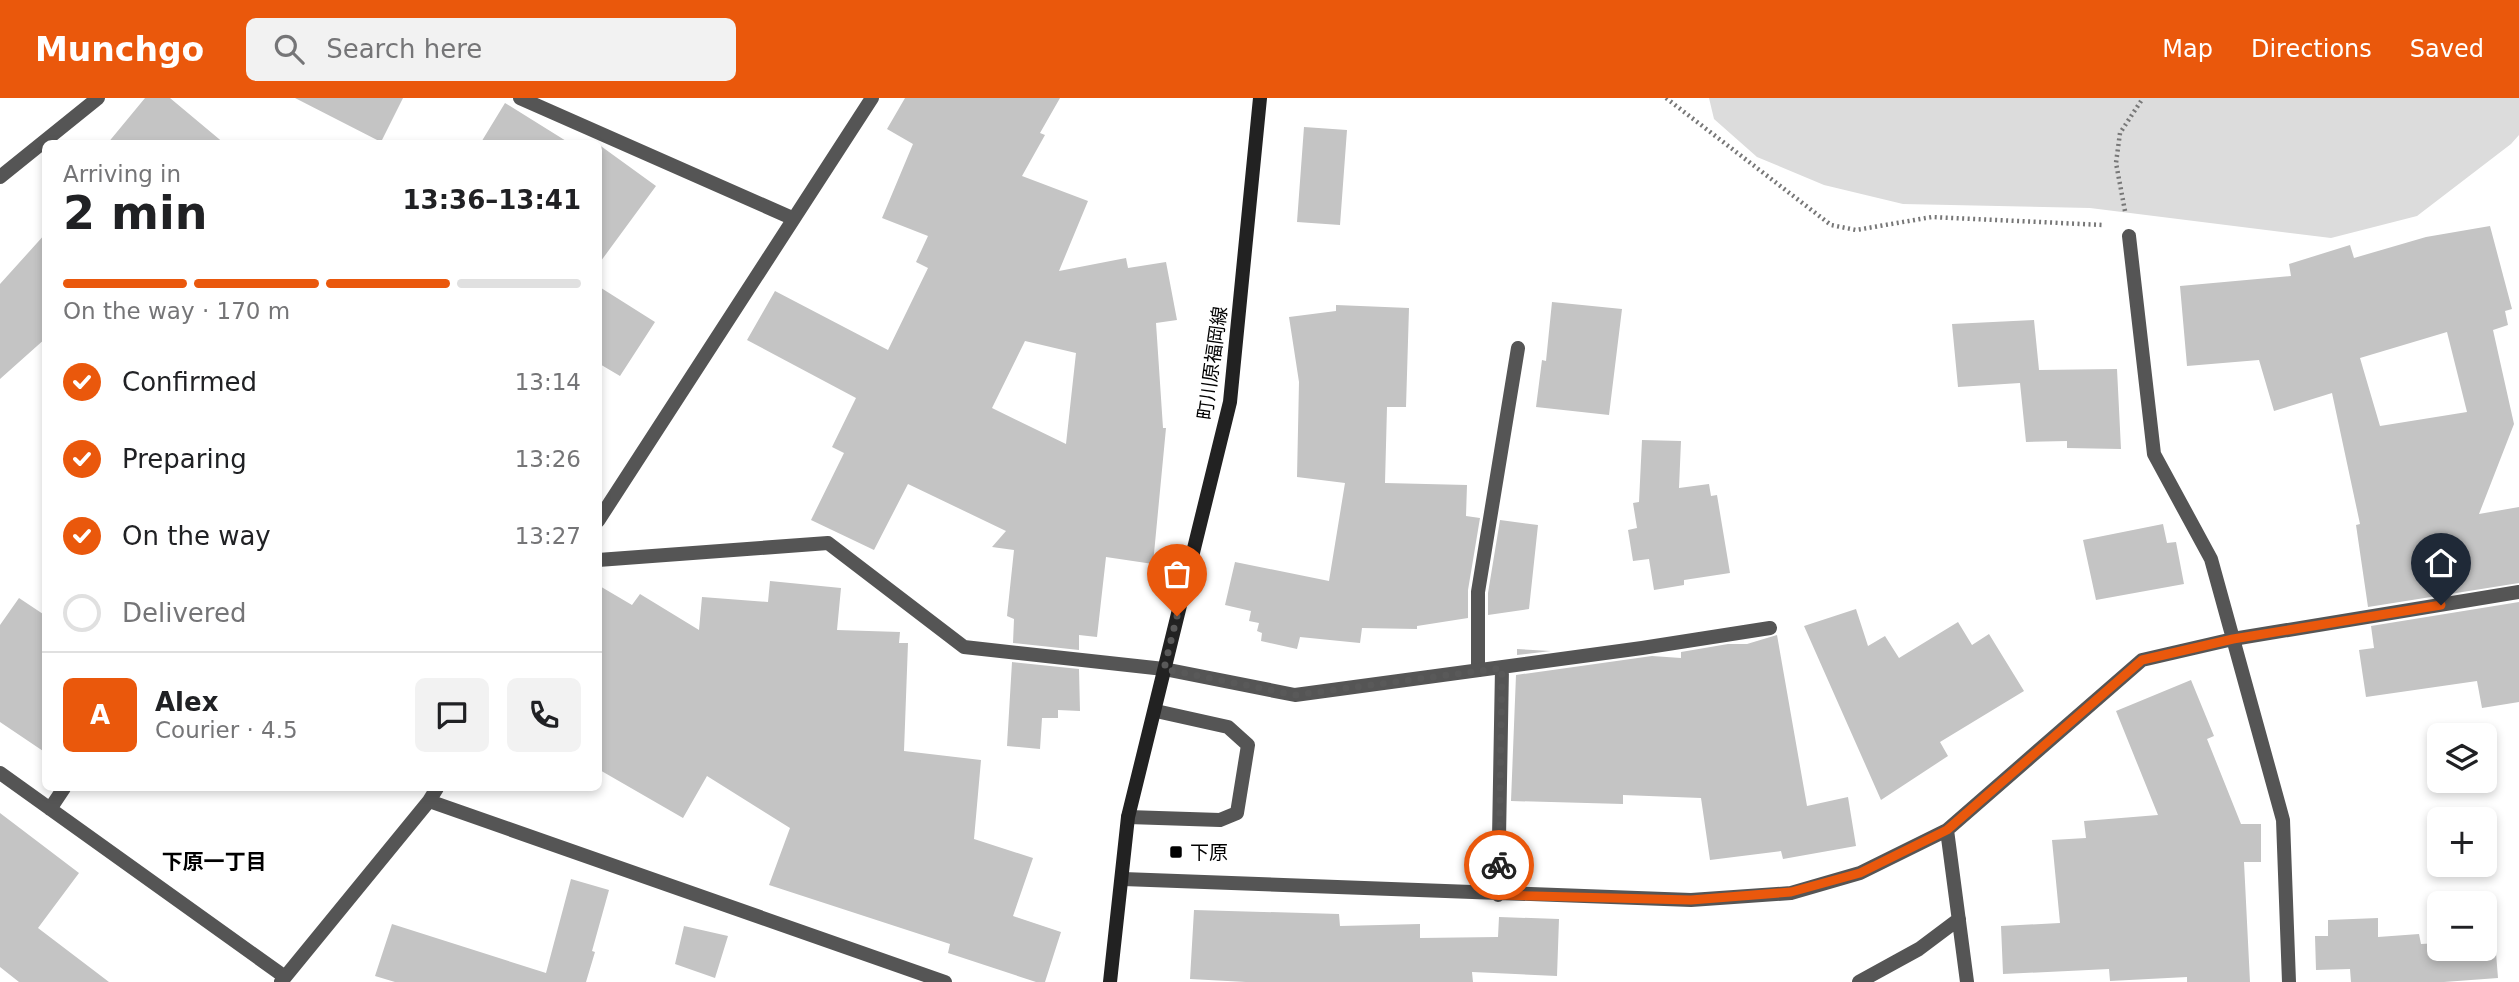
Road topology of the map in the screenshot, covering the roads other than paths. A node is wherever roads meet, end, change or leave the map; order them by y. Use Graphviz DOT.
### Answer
graph roads {
  1 [pos="98,98"];
  2 [pos="520,98"];
  3 [pos="872,98"];
  4 [pos="1260,98"];
  5 [pos="46,140"];
  6 [pos="42,143"];
  7 [pos="0,177"];
  8 [pos="792,218"];
  9 [pos="2129,236"];
  10 [pos="1518,348"];
  11 [pos="602,515"];
  12 [pos="602,560"];
  13 [pos="2519,592"];
  14 [pos="1770,628"];
  15 [pos="2233,639"];
  16 [pos="1502,668"];
  17 [pos="1164,669"];
  18 [pos="1478,670"];
  19 [pos="1156,711"];
  20 [pos="0,773"];
  21 [pos="62,791"];
  22 [pos="435,791"];
  23 [pos="429,801"];
  24 [pos="50,809"];
  25 [pos="1128,817"];
  26 [pos="1947,830"];
  27 [pos="1123,879"];
  28 [pos="1499,895"];
  29 [pos="1959,919"];
  30 [pos="283,979"];
  31 [pos="945,982"];
  32 [pos="1110,982"];
  33 [pos="1859,982"];
  34 [pos="1967,982"];
  35 [pos="2289,982"];
  1 -- 5 [label="street"];
  2 -- 8 [label="street"];
  3 -- 8 [label="street"];
  4 -- 17 [label="main road, 町川原福岡線"];
  6 -- 7 [label="street"];
  8 -- 11 [label="street"];
  9 -- 15 [label="street"];
  10 -- 18 [label="street"];
  12 -- 17 [label="street"];
  13 -- 15 [label="street"];
  14 -- 16 [label="street"];
  15 -- 26 [label="street"];
  15 -- 35 [label="street"];
  16 -- 18 [label="street"];
  16 -- 28 [label="street"];
  17 -- 18 [label="street"];
  17 -- 19 [label="main road, 町川原福岡線"];
  19 -- 25 [label="main road, 町川原福岡線"];
  19 -- 25 [label="street"];
  20 -- 24 [label="street"];
  21 -- 24 [label="street"];
  22 -- 23 [label="street"];
  23 -- 30 [label="street"];
  23 -- 31 [label="street"];
  24 -- 30 [label="street"];
  25 -- 27 [label="main road, 町川原福岡線"];
  26 -- 28 [label="street"];
  26 -- 29 [label="street"];
  27 -- 28 [label="street"];
  27 -- 32 [label="main road, 町川原福岡線"];
  29 -- 33 [label="street"];
  29 -- 34 [label="street"];
}
